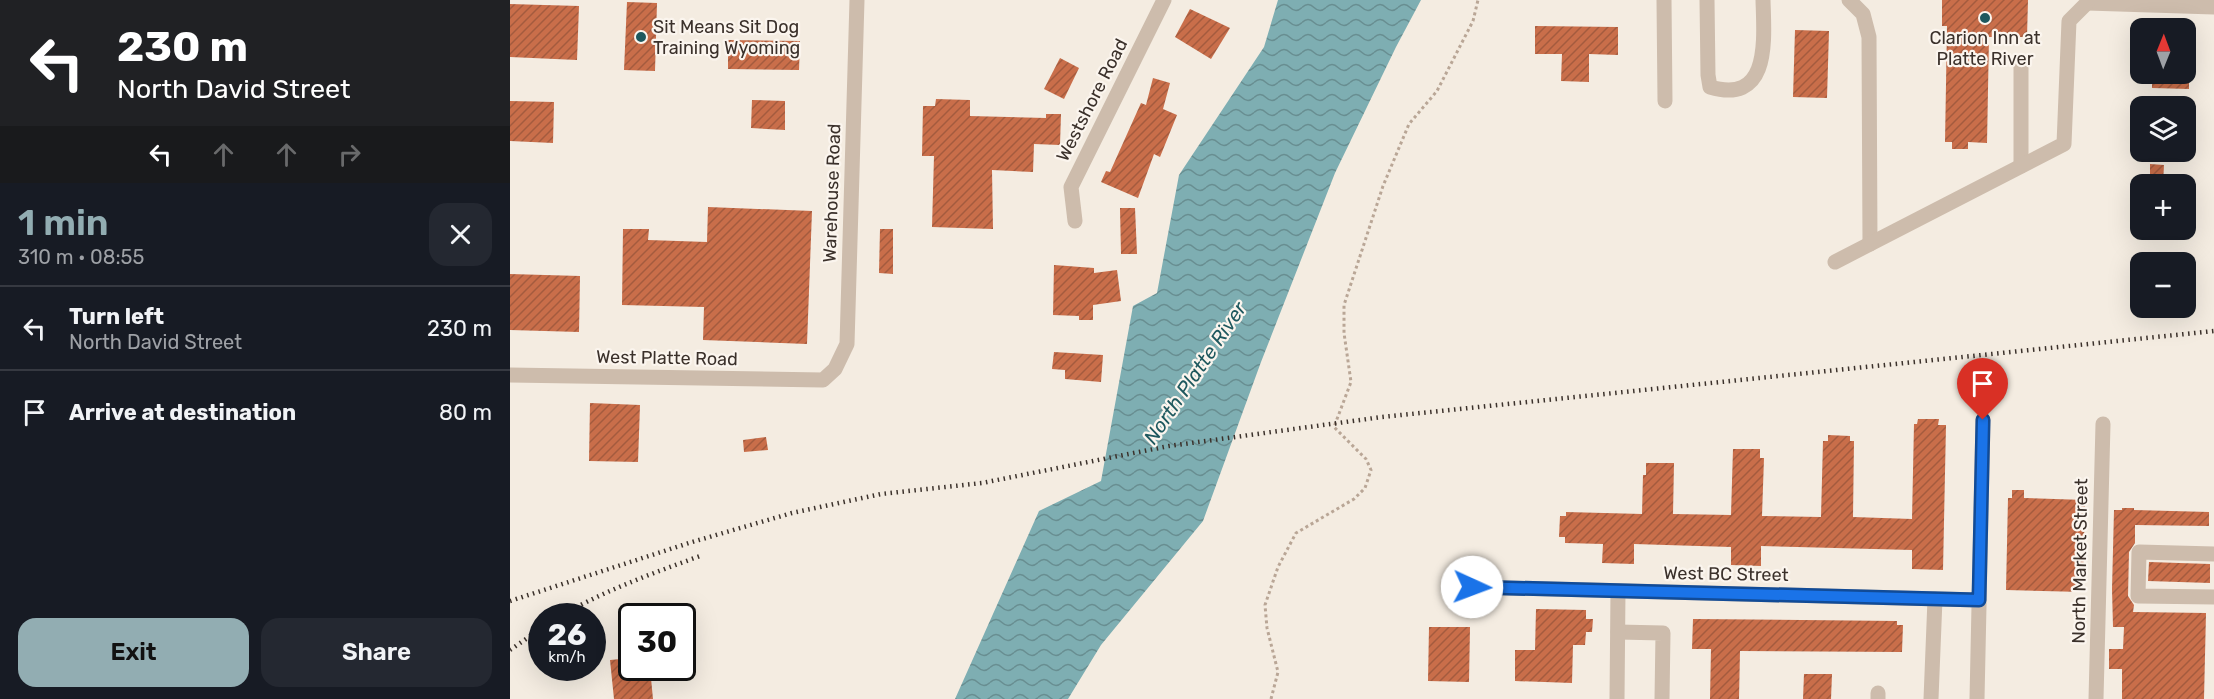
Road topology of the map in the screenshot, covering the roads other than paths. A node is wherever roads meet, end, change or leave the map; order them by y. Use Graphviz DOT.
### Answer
graph roads {
  1 [pos="857,0"];
  2 [pos="1164,0"];
  3 [pos="1664,0"];
  4 [pos="1707,0"];
  5 [pos="1763,0"];
  6 [pos="1849,0"];
  7 [pos="2087,2"];
  8 [pos="2214,7"];
  9 [pos="2021,64"];
  10 [pos="1665,101"];
  11 [pos="2021,166"];
  12 [pos="1075,221"];
  13 [pos="1870,244"];
  14 [pos="1835,262"];
  15 [pos="510,375"];
  16 [pos="823,380"];
  17 [pos="1983,420"];
  18 [pos="2103,424"];
  19 [pos="2214,554"];
  20 [pos="1472,587"];
  21 [pos="1618,591"];
  22 [pos="2214,597"];
  23 [pos="1935,598"];
  24 [pos="1979,600"];
  25 [pos="1618,632"];
  26 [pos="1617,699"];
  27 [pos="1662,699"];
  28 [pos="1931,699"];
  29 [pos="1977,699"];
  30 [pos="2097,699"];
  1 -- 16 [label="street, Warehouse Road"];
  2 -- 12 [label="street, Westshore Road"];
  3 -- 10 [label="street"];
  4 -- 5 [label="street"];
  6 -- 13 [label="street"];
  7 -- 8 [label="street"];
  7 -- 11 [label="street"];
  9 -- 11 [label="street"];
  11 -- 13 [label="street"];
  13 -- 14 [label="street"];
  15 -- 16 [label="street, West Platte Road"];
  17 -- 24 [label="street"];
  18 -- 30 [label="street, North Market Street"];
  19 -- 22 [label="street"];
  20 -- 21 [label="street, West BC Street"];
  21 -- 23 [label="street, West BC Street"];
  21 -- 25 [label="street"];
  23 -- 24 [label="street, West BC Street"];
  23 -- 28 [label="street"];
  24 -- 29 [label="street"];
  25 -- 26 [label="street"];
  25 -- 27 [label="street"];
}
